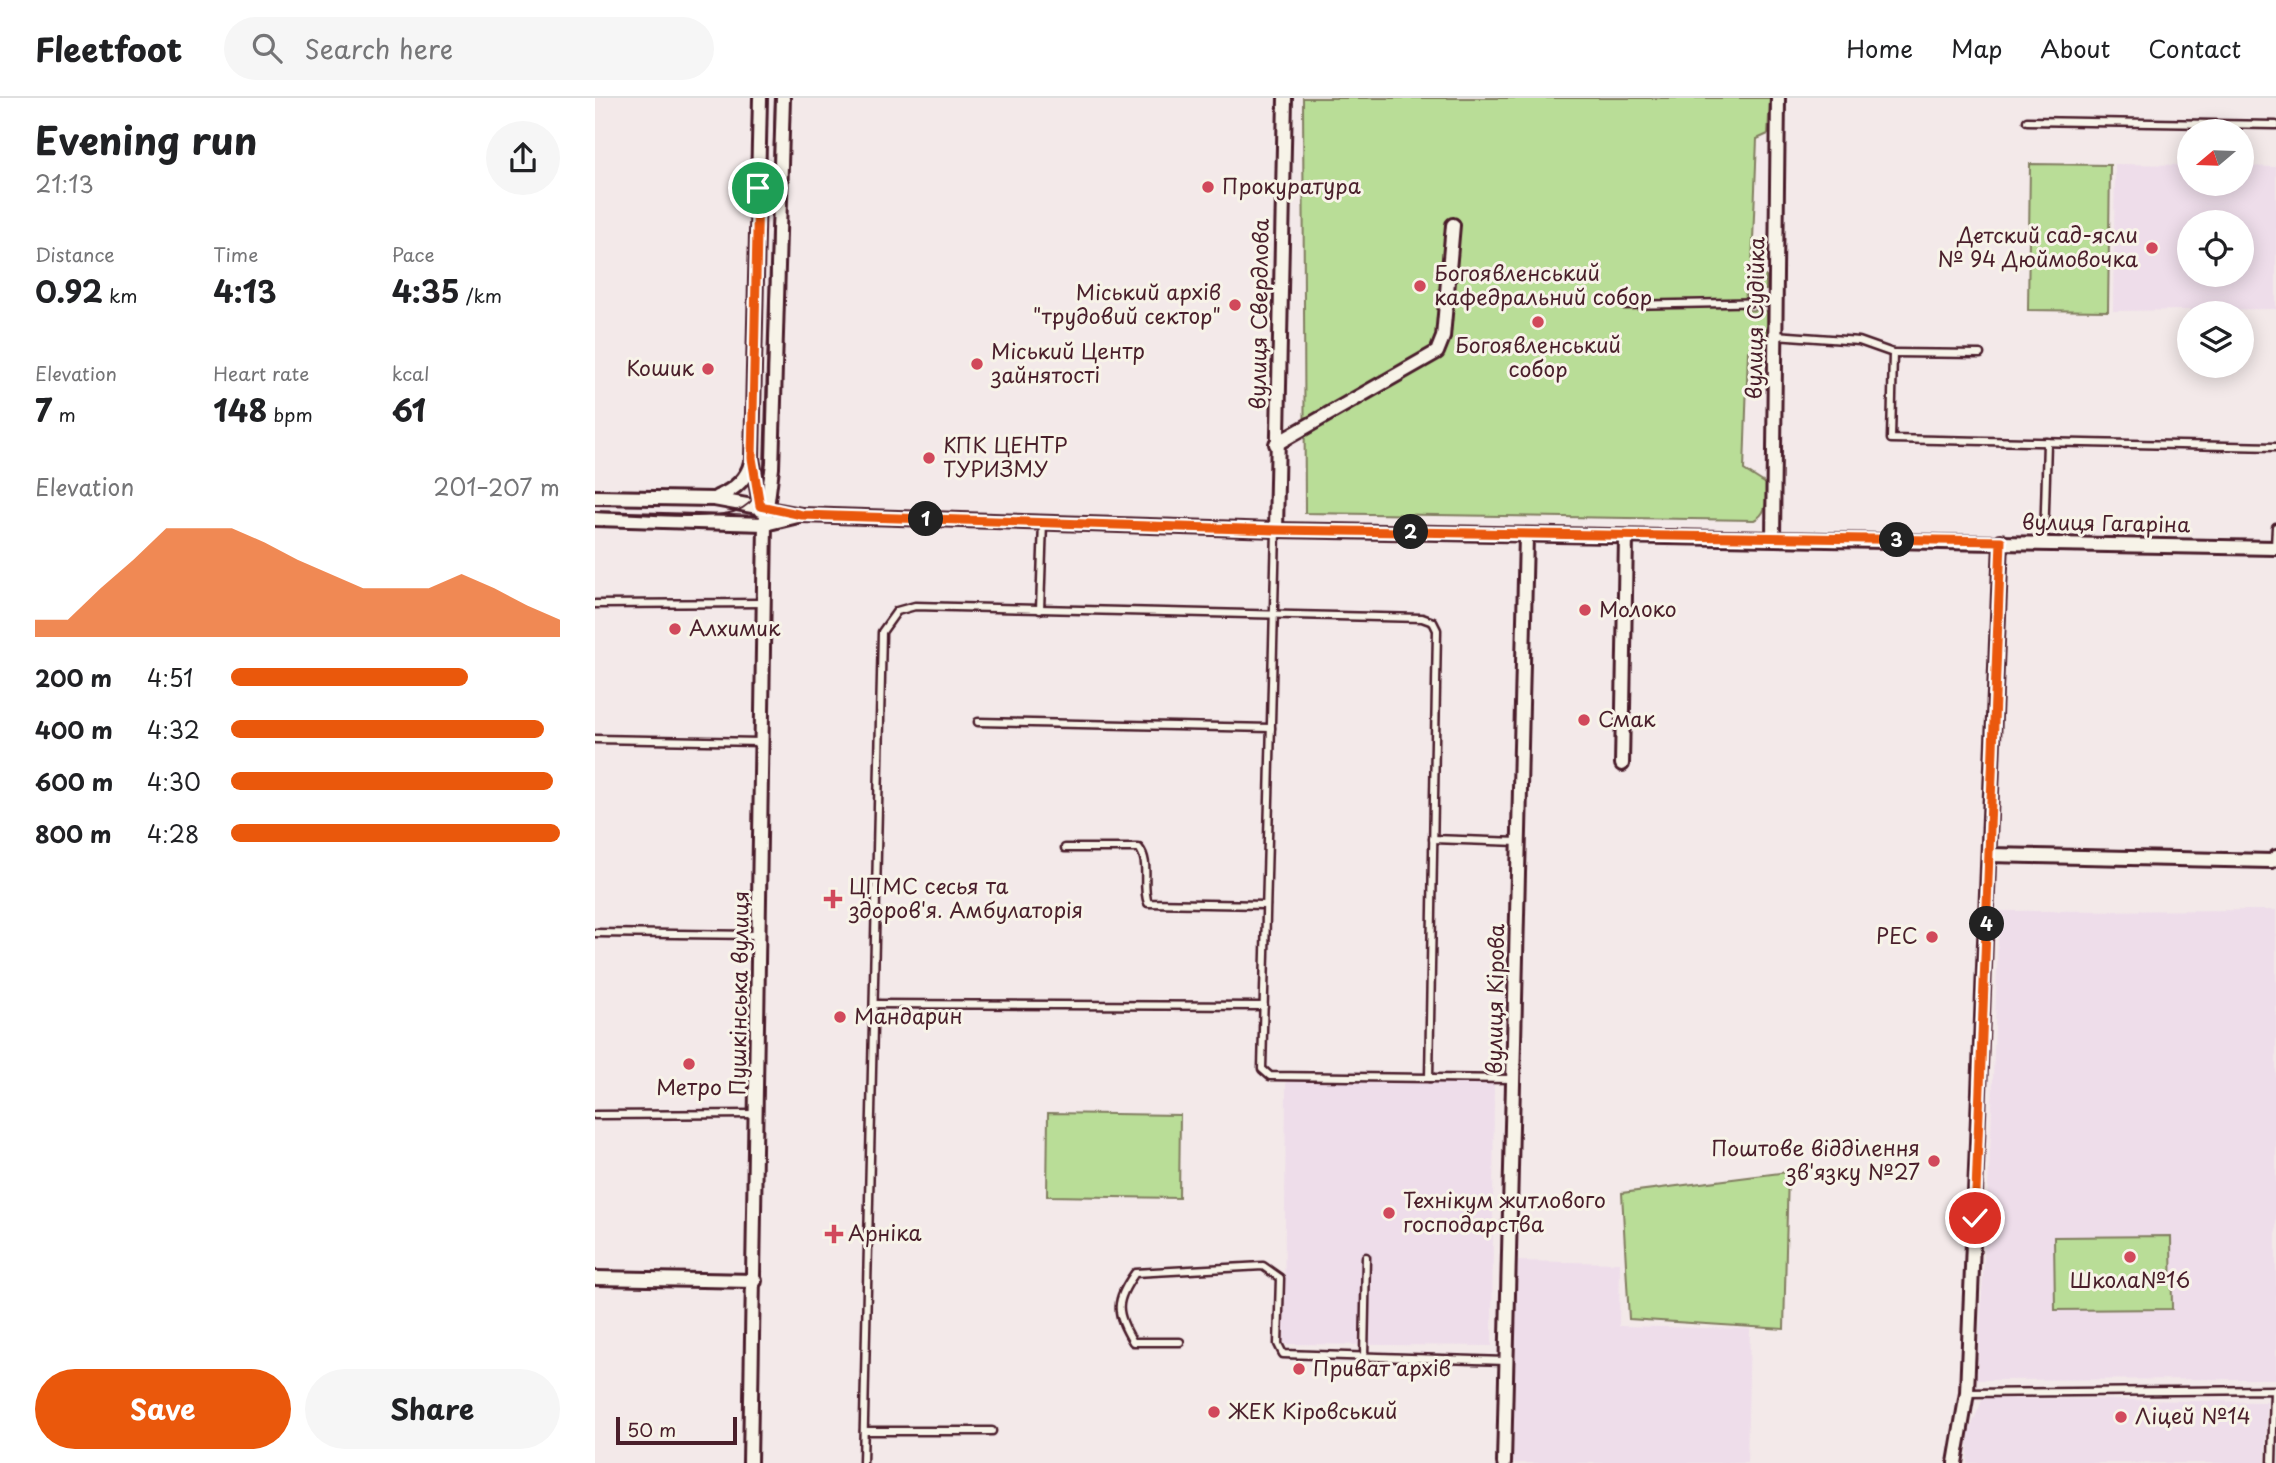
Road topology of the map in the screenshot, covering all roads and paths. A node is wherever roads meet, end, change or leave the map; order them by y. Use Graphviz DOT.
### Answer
graph roads {
  1 [pos="760,98"];
  2 [pos="783,98"];
  3 [pos="1285,98"];
  4 [pos="1777,98"];
  5 [pos="2027,121"];
  6 [pos="2276,125"];
  7 [pos="1453,225"];
  8 [pos="1776,302"];
  9 [pos="1625,304"];
  10 [pos="1775,335"];
  11 [pos="1893,353"];
  12 [pos="1980,354"];
  13 [pos="2047,442"];
  14 [pos="1276,444"];
  15 [pos="2276,447"];
  16 [pos="752,458"];
  17 [pos="595,497"];
  18 [pos="714,499"];
  19 [pos="764,507"];
  20 [pos="802,515"];
  21 [pos="595,519"];
  22 [pos="1042,522"];
  23 [pos="765,524"];
  24 [pos="2276,527"];
  25 [pos="1276,530"];
  26 [pos="1526,536"];
  27 [pos="1626,538"];
  28 [pos="1773,538"];
  29 [pos="2001,541"];
  30 [pos="2044,542"];
  31 [pos="2276,548"];
  32 [pos="764,603"];
  33 [pos="595,604"];
  34 [pos="1040,610"];
  35 [pos="1274,617"];
  36 [pos="978,722"];
  37 [pos="1271,728"];
  38 [pos="595,738"];
  39 [pos="762,742"];
  40 [pos="1622,764"];
  41 [pos="1433,839"];
  42 [pos="1519,842"];
  43 [pos="1065,848"];
  44 [pos="1989,855"];
  45 [pos="2276,857"];
  46 [pos="1266,905"];
  47 [pos="595,933"];
  48 [pos="760,935"];
  49 [pos="874,1004"];
  50 [pos="1264,1006"];
  51 [pos="1429,1078"];
  52 [pos="1513,1079"];
  53 [pos="758,1114"];
  54 [pos="595,1115"];
  55 [pos="1366,1257"];
  56 [pos="595,1278"];
  57 [pos="755,1281"];
  58 [pos="1180,1342"];
  59 [pos="1364,1357"];
  60 [pos="1506,1361"];
  61 [pos="1967,1393"];
  62 [pos="864,1431"];
  63 [pos="992,1431"];
  64 [pos="750,1463"];
  65 [pos="863,1463"];
  66 [pos="1504,1463"];
  67 [pos="1955,1463"];
  68 [pos="2272,1463"];
  1 -- 16 [label="street, Пушкінська вулиця"];
  2 -- 19 [label="street, Пушкінська вулиця"];
  3 -- 14 [label="street, вулиця Свердлова"];
  4 -- 8 [label="street, вулиця Судійка"];
  5 -- 6 [label="lane"];
  7 -- 14 [label="street"];
  8 -- 9 [label="lane"];
  8 -- 10 [label="street, вулиця Судійка"];
  10 -- 11 [label="lane"];
  10 -- 28 [label="street, вулиця Судійка"];
  11 -- 12 [label="lane"];
  11 -- 13 [label="lane"];
  13 -- 15 [label="lane"];
  13 -- 30 [label="lane"];
  14 -- 25 [label="street, вулиця Свердлова"];
  16 -- 18 [label="street"];
  16 -- 19 [label="street, Пушкінська вулиця"];
  17 -- 18 [label="street, вулиця Гагаріна"];
  18 -- 19 [label="street, вулиця Гагаріна"];
  19 -- 20 [label="street, вулиця Гагаріна"];
  19 -- 23 [label="street, Пушкінська вулиця"];
  20 -- 22 [label="street, вулиця Гагаріна"];
  20 -- 23 [label="street, вулиця Гагаріна"];
  21 -- 23 [label="street, вулиця Гагаріна"];
  22 -- 25 [label="street, вулиця Гагаріна"];
  22 -- 34 [label="lane"];
  23 -- 32 [label="street, Пушкінська вулиця"];
  24 -- 31 [label="lane"];
  25 -- 26 [label="street, вулиця Гагаріна"];
  25 -- 35 [label="lane"];
  26 -- 27 [label="street, вулиця Гагаріна"];
  26 -- 42 [label="street, вулиця Кірова"];
  27 -- 28 [label="street, вулиця Гагаріна"];
  27 -- 40 [label="street"];
  28 -- 29 [label="street, вулиця Гагаріна"];
  29 -- 30 [label="street, вулиця Гагаріна"];
  29 -- 44 [label="street"];
  30 -- 31 [label="street, вулиця Гагаріна"];
  32 -- 33 [label="lane"];
  32 -- 39 [label="street, Пушкінська вулиця"];
  34 -- 35 [label="lane"];
  34 -- 49 [label="lane"];
  35 -- 37 [label="lane"];
  35 -- 41 [label="lane"];
  36 -- 37 [label="lane"];
  37 -- 46 [label="lane"];
  38 -- 39 [label="lane"];
  39 -- 48 [label="street, Пушкінська вулиця"];
  41 -- 42 [label="lane"];
  41 -- 51 [label="lane"];
  42 -- 52 [label="street, вулиця Кірова"];
  43 -- 46 [label="lane"];
  44 -- 45 [label="street"];
  44 -- 61 [label="street"];
  46 -- 50 [label="lane"];
  47 -- 48 [label="lane"];
  48 -- 53 [label="street, Пушкінська вулиця"];
  49 -- 50 [label="lane"];
  49 -- 62 [label="lane"];
  50 -- 51 [label="lane"];
  51 -- 52 [label="lane"];
  52 -- 60 [label="street, вулиця Кірова"];
  53 -- 54 [label="lane"];
  53 -- 57 [label="street, Пушкінська вулиця"];
  55 -- 59 [label="lane"];
  56 -- 57 [label="street"];
  57 -- 64 [label="street, Пушкінська вулиця"];
  58 -- 59 [label="lane"];
  59 -- 60 [label="lane"];
  60 -- 66 [label="street, вулиця Кірова"];
  61 -- 67 [label="street"];
  61 -- 68 [label="lane"];
  62 -- 63 [label="lane"];
  62 -- 65 [label="lane"];
}
